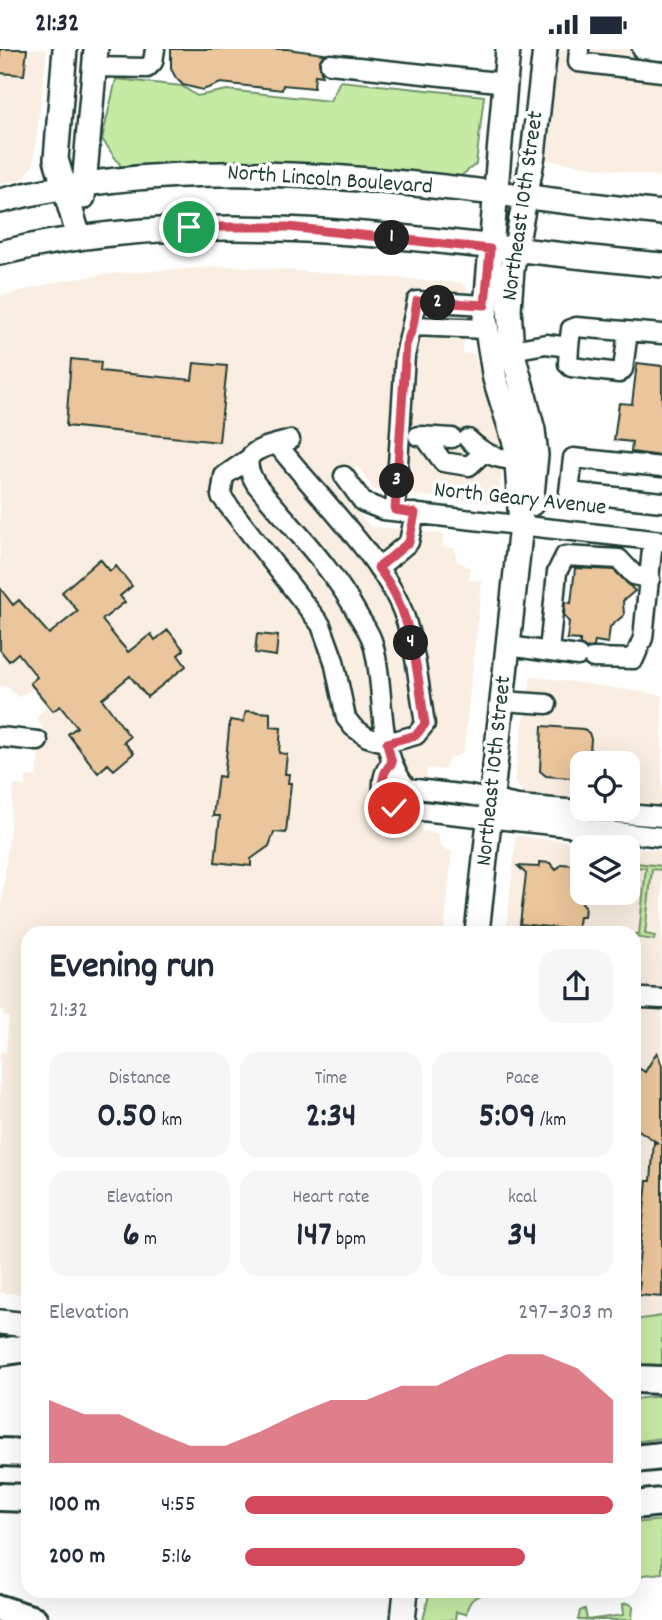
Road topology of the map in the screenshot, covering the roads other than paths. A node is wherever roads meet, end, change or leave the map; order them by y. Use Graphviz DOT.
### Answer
graph roads {
  1 [pos="65,49"];
  2 [pos="155,49"];
  3 [pos="508,49"];
  4 [pos="545,49"];
  5 [pos="642,49"];
  6 [pos="662,51"];
  7 [pos="578,56"];
  8 [pos="95,58"];
  9 [pos="330,64"];
  10 [pos="662,72"];
  11 [pos="507,83"];
  12 [pos="74,184"];
  13 [pos="494,195"];
  14 [pos="525,198"];
  15 [pos="0,201"];
  16 [pos="662,213"];
  17 [pos="79,238"];
  18 [pos="490,249"];
  19 [pos="515,251"];
  20 [pos="0,253"];
  21 [pos="662,265"];
  22 [pos="475,305"];
  23 [pos="413,326"];
  24 [pos="475,329"];
  25 [pos="628,332"];
  26 [pos="662,334"];
  27 [pos="569,347"];
  28 [pos="512,350"];
  29 [pos="400,435"];
  30 [pos="424,436"];
  31 [pos="483,453"];
  32 [pos="517,459"];
  33 [pos="247,460"];
  34 [pos="662,467"];
  35 [pos="344,476"];
  36 [pos="662,502"];
  37 [pos="395,510"];
  38 [pos="415,513"];
  39 [pos="522,526"];
  40 [pos="578,532"];
  41 [pos="658,540"];
  42 [pos="575,554"];
  43 [pos="378,568"];
  44 [pos="650,579"];
  45 [pos="509,646"];
  46 [pos="550,651"];
  47 [pos="502,701"];
  48 [pos="547,704"];
  49 [pos="0,737"];
  50 [pos="38,741"];
  51 [pos="387,743"];
  52 [pos="392,763"];
  53 [pos="570,808"];
  54 [pos="491,809"];
  55 [pos="640,814"];
  56 [pos="662,817"];
  57 [pos="662,837"];
  58 [pos="478,926"];
  59 [pos="643,998"];
  60 [pos="662,999"];
  61 [pos="0,1322"];
  62 [pos="21,1324"];
  63 [pos="21,1349"];
  64 [pos="0,1352"];
  65 [pos="641,1379"];
  66 [pos="662,1380"];
  67 [pos="0,1452"];
  68 [pos="21,1453"];
  69 [pos="662,1457"];
  70 [pos="641,1458"];
  71 [pos="0,1497"];
  72 [pos="21,1498"];
  73 [pos="405,1598"];
  74 [pos="0,1609"];
  75 [pos="34,1620"];
  76 [pos="403,1620"];
  1 -- 12 [label="main road"];
  2 -- 8 [label="street"];
  3 -- 11 [label="main road, Northeast 10th Street"];
  4 -- 14 [label="main road, Northeast 10th Street"];
  5 -- 6 [label="street"];
  7 -- 10 [label="street"];
  8 -- 12 [label="main road"];
  9 -- 11 [label="street"];
  11 -- 13 [label="main road, Northeast 10th Street"];
  12 -- 13 [label="main road, North Lincoln Boulevard"];
  12 -- 15 [label="main road, North Lincoln Boulevard"];
  12 -- 17 [label="main road"];
  13 -- 14 [label="main road, North Lincoln Boulevard"];
  13 -- 18 [label="main road, Northeast 10th Street"];
  14 -- 16 [label="main road, North Lincoln Boulevard"];
  14 -- 19 [label="main road, Northeast 10th Street"];
  17 -- 18 [label="main road"];
  17 -- 20 [label="main road"];
  18 -- 19 [label="main road"];
  18 -- 22 [label="main road, Northeast 10th Street"];
  19 -- 21 [label="main road"];
  19 -- 28 [label="main road, Northeast 10th Street"];
  22 -- 23 [label="street"];
  22 -- 24 [label="main road, Northeast 10th Street"];
  23 -- 24 [label="street"];
  23 -- 29 [label="street"];
  24 -- 32 [label="main road, Northeast 10th Street"];
  25 -- 26 [label="street"];
  25 -- 27 [label="street"];
  25 -- 27 [label="street"];
  27 -- 28 [label="street"];
  28 -- 39 [label="main road, Northeast 10th Street"];
  29 -- 30 [label="street"];
  29 -- 37 [label="street"];
  30 -- 31 [label="street"];
  30 -- 31 [label="street"];
  31 -- 32 [label="street"];
  32 -- 39 [label="main road, Northeast 10th Street"];
  33 -- 43 [label="street"];
  33 -- 51 [label="street"];
  33 -- 51 [label="street"];
  34 -- 36 [label="street"];
  35 -- 37 [label="street, North Geary Avenue"];
  37 -- 38 [label="street, North Geary Avenue"];
  38 -- 39 [label="street, North Geary Avenue"];
  38 -- 43 [label="street"];
  39 -- 40 [label="street, North Geary Avenue"];
  39 -- 45 [label="main road, Northeast 10th Street"];
  40 -- 41 [label="street, North Geary Avenue"];
  40 -- 42 [label="street"];
  41 -- 44 [label="street"];
  42 -- 44 [label="street"];
  42 -- 46 [label="street"];
  43 -- 51 [label="street"];
  44 -- 46 [label="street"];
  45 -- 46 [label="street"];
  45 -- 47 [label="main road, Northeast 10th Street"];
  47 -- 48 [label="street"];
  47 -- 54 [label="main road, Northeast 10th Street"];
  49 -- 50 [label="street"];
  51 -- 52 [label="street"];
  52 -- 54 [label="street"];
  52 -- 54 [label="street"];
  53 -- 54 [label="street"];
  54 -- 57 [label="street"];
  54 -- 58 [label="main road, Northeast 10th Street"];
  55 -- 56 [label="street"];
  59 -- 60 [label="street"];
  61 -- 62 [label="main road"];
  63 -- 64 [label="highway"];
  65 -- 66 [label="highway"];
  67 -- 68 [label="highway"];
  69 -- 70 [label="highway"];
  71 -- 72 [label="highway"];
  73 -- 76 [label="main road"];
  74 -- 75 [label="highway"];
}
